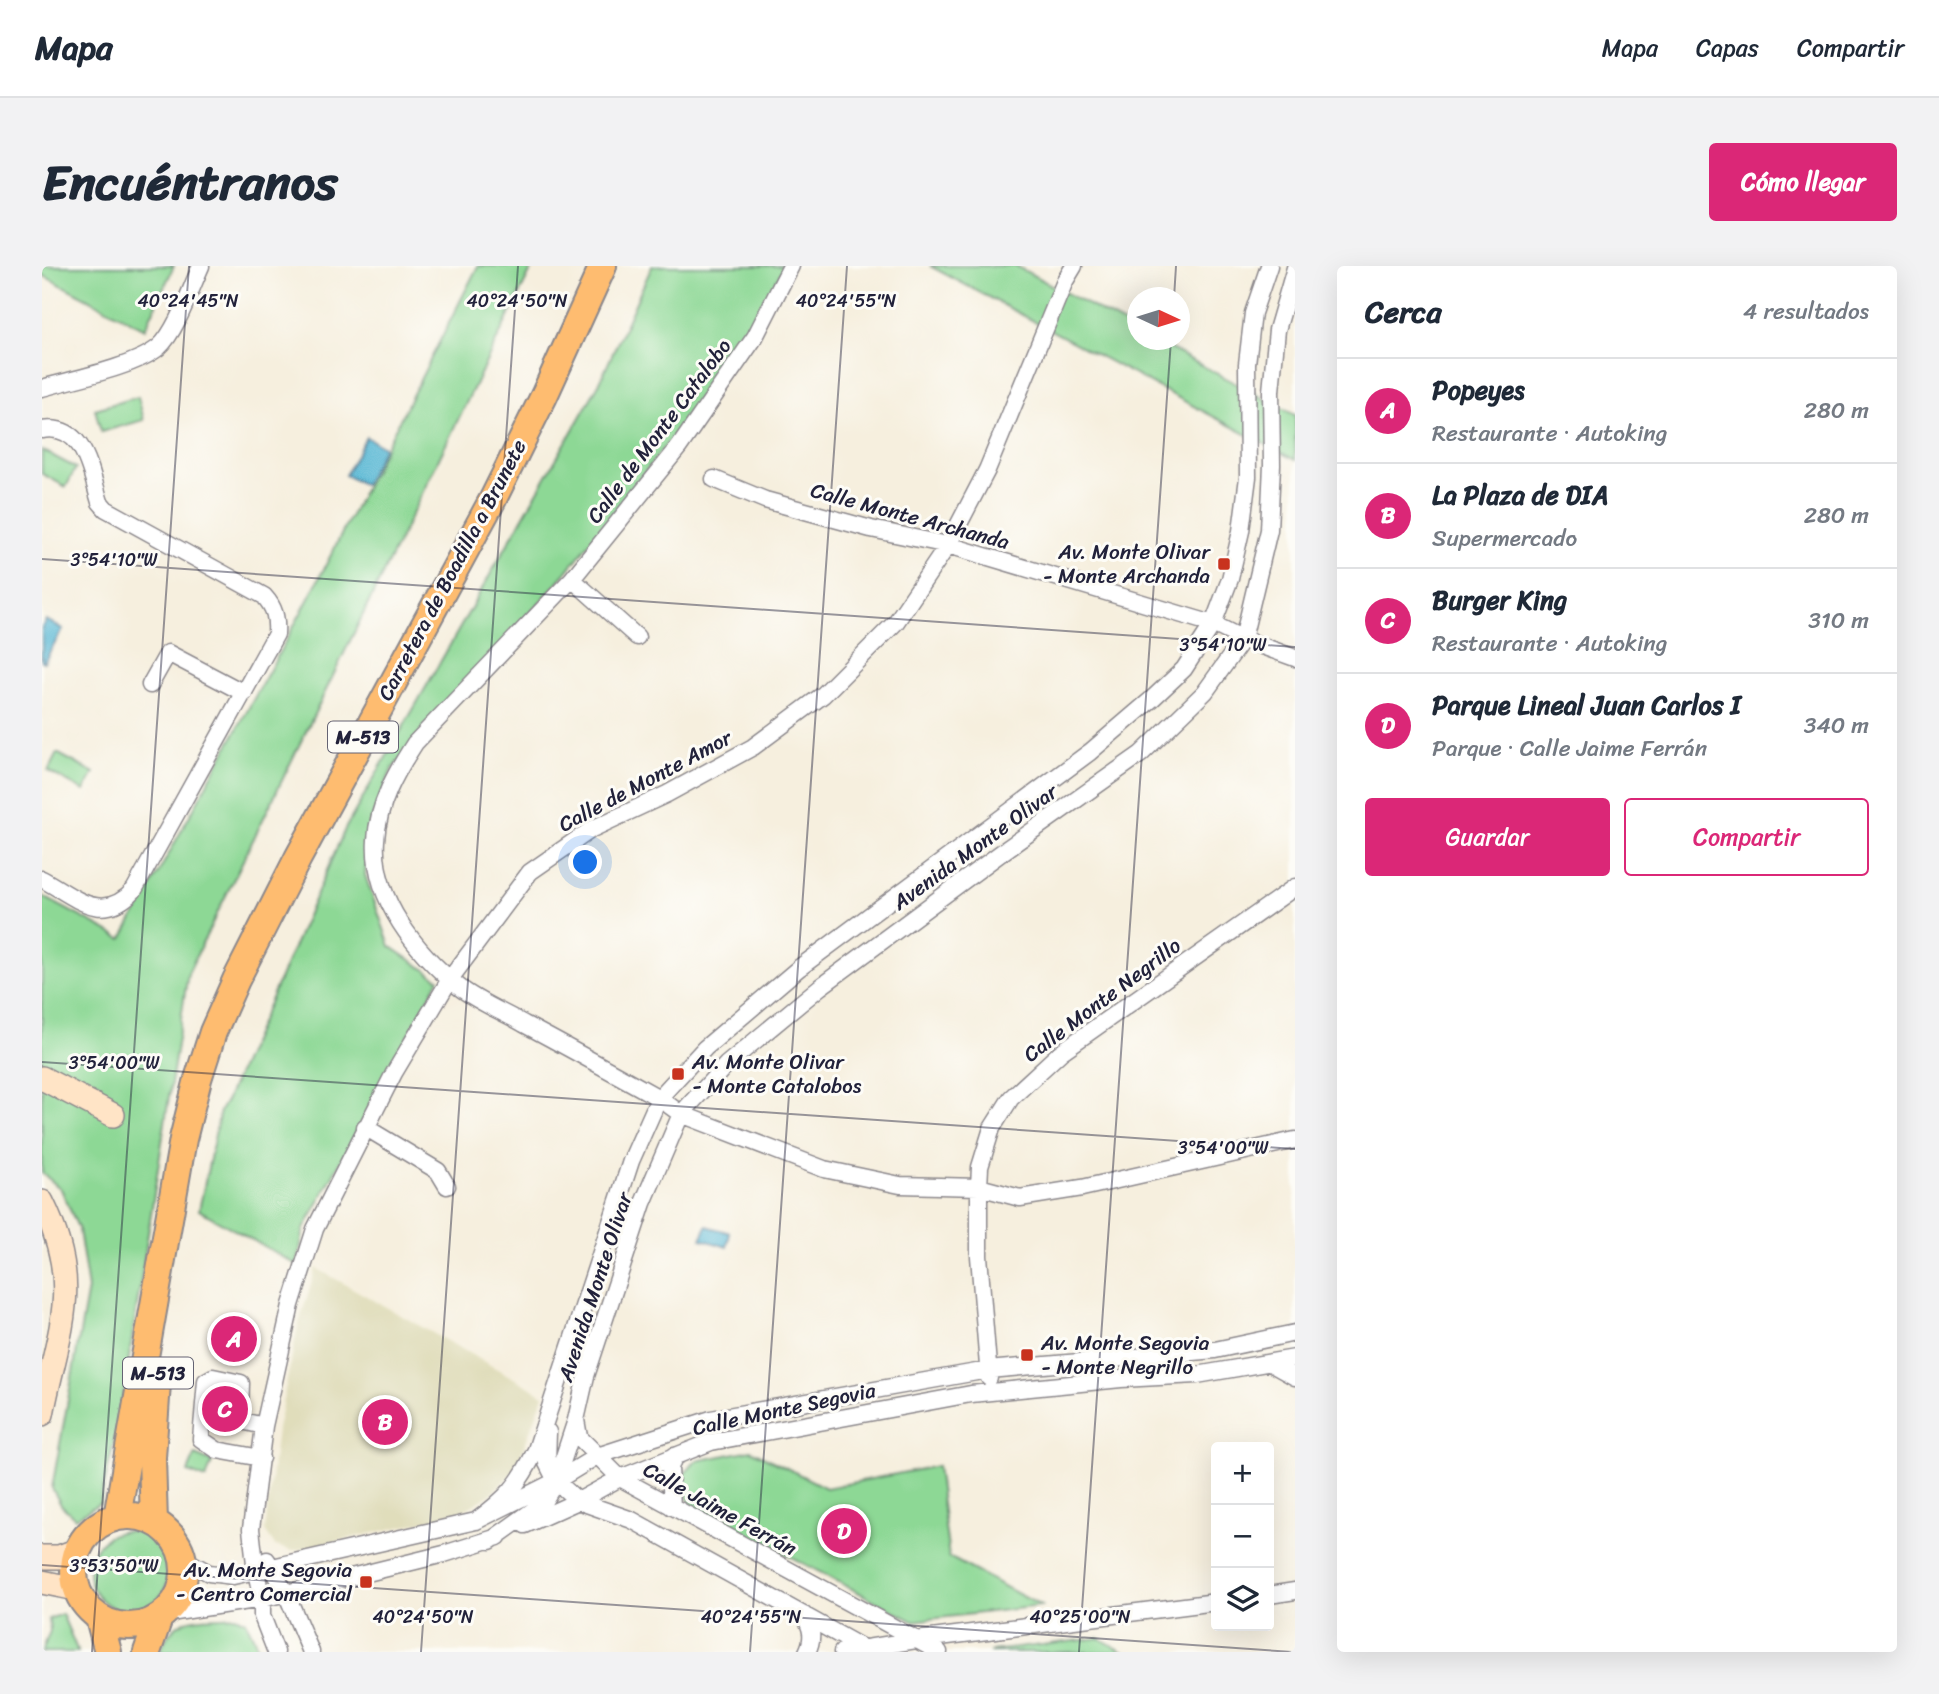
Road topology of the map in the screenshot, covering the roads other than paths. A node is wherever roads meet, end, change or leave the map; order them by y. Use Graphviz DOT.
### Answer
graph roads {
  1 [pos="201,266"];
  2 [pos="603,266"];
  3 [pos="791,266"];
  4 [pos="1074,266"];
  5 [pos="1269,266"];
  6 [pos="1295,268"];
  7 [pos="42,388"];
  8 [pos="42,430"];
  9 [pos="714,479"];
  10 [pos="948,545"];
  11 [pos="572,579"];
  12 [pos="1213,624"];
  13 [pos="637,637"];
  14 [pos="1243,639"];
  15 [pos="1295,658"];
  16 [pos="150,685"];
  17 [pos="244,693"];
  18 [pos="42,878"];
  19 [pos="1295,887"];
  20 [pos="450,979"];
  21 [pos="42,1078"];
  22 [pos="659,1098"];
  23 [pos="681,1114"];
  24 [pos="113,1115"];
  25 [pos="365,1127"];
  26 [pos="1295,1140"];
  27 [pos="447,1186"];
  28 [pos="979,1187"];
  29 [pos="42,1202"];
  30 [pos="169,1224"];
  31 [pos="1289,1336"];
  32 [pos="1295,1359"];
  33 [pos="1270,1363"];
  34 [pos="988,1370"];
  35 [pos="1295,1377"];
  36 [pos="991,1391"];
  37 [pos="42,1414"];
  38 [pos="548,1419"];
  39 [pos="576,1420"];
  40 [pos="264,1426"];
  41 [pos="597,1456"];
  42 [pos="674,1456"];
  43 [pos="261,1458"];
  44 [pos="620,1478"];
  45 [pos="556,1481"];
  46 [pos="578,1501"];
  47 [pos="672,1507"];
  48 [pos="117,1517"];
  49 [pos="475,1521"];
  50 [pos="154,1522"];
  51 [pos="251,1529"];
  52 [pos="489,1541"];
  53 [pos="78,1550"];
  54 [pos="42,1557"];
  55 [pos="182,1558"];
  56 [pos="273,1568"];
  57 [pos="256,1572"];
  58 [pos="233,1576"];
  59 [pos="42,1582"];
  60 [pos="76,1589"];
  61 [pos="1295,1591"];
  62 [pos="286,1593"];
  63 [pos="1274,1594"];
  64 [pos="262,1599"];
  65 [pos="1211,1603"];
  66 [pos="804,1615"];
  67 [pos="161,1616"];
  68 [pos="99,1618"];
  69 [pos="922,1646"];
  70 [pos="867,1650"];
  71 [pos="108,1652"];
  72 [pos="147,1652"];
  73 [pos="276,1652"];
  74 [pos="311,1652"];
  75 [pos="807,1652"];
  76 [pos="842,1652"];
  77 [pos="938,1652"];
  1 -- 7 [label="street"];
  2 -- 30 [label="main road, Carretera de Boadilla a Brunete / M-513"];
  3 -- 11 [label="street, Calle de Monte Catalobo"];
  4 -- 10 [label="street, Calle de Monte Amor"];
  5 -- 12 [label="street, Avenida Monte Olivar"];
  6 -- 14 [label="street, Avenida Monte Olivar"];
  8 -- 17 [label="street"];
  9 -- 10 [label="street, Calle Monte Archanda"];
  10 -- 12 [label="street, Calle Monte Archanda"];
  10 -- 20 [label="street, Calle de Monte Amor"];
  11 -- 13 [label="street"];
  11 -- 20 [label="street, Calle de Monte Catalobo"];
  12 -- 14 [label="street, Calle Monte Archanda"];
  12 -- 22 [label="street, Avenida Monte Olivar"];
  14 -- 15 [label="street, Calle Monte Archanda"];
  14 -- 23 [label="street, Avenida Monte Olivar"];
  16 -- 17 [label="street"];
  17 -- 18 [label="street"];
  19 -- 28 [label="street, Calle Monte Negrillo"];
  20 -- 22 [label="street, Calle de Monte Catalobo"];
  20 -- 25 [label="street, Calle de Monte Amor"];
  21 -- 24 [label="street"];
  22 -- 23 [label="street, Calle de Monte Catalobo"];
  22 -- 38 [label="street, Avenida Monte Olivar"];
  23 -- 28 [label="street, Calle de Monte Catalobo"];
  23 -- 39 [label="street, Avenida Monte Olivar"];
  25 -- 27 [label="street"];
  25 -- 40 [label="street, Calle de Monte Amor"];
  26 -- 28 [label="street, Calle de Monte Catalobo"];
  28 -- 34 [label="street, Calle Monte Negrillo"];
  29 -- 37 [label="street"];
  30 -- 48 [label="main road, Carretera de Boadilla a Brunete / M-513"];
  30 -- 50 [label="main road, Carretera de Boadilla a Brunete / M-513"];
  31 -- 33 [label="street, Calle Monte Segovia"];
  31 -- 34 [label="street, Calle Monte Segovia"];
  32 -- 33 [label="street, Calle Monte Segovia"];
  33 -- 35 [label="street"];
  33 -- 36 [label="street, Calle Monte Segovia"];
  34 -- 36 [label="street, Calle Monte Negrillo"];
  34 -- 41 [label="street, Calle Monte Segovia"];
  36 -- 42 [label="street, Calle Monte Segovia"];
  38 -- 45 [label="street, Avenida Monte Olivar"];
  38 -- 49 [label="street, Avenida Monte Olivar"];
  39 -- 41 [label="street"];
  39 -- 45 [label="street, Avenida Monte Olivar"];
  40 -- 43 [label="street, Calle de Monte Amor"];
  40 -- 43 [label="street"];
  41 -- 44 [label="street, Calle Jaime Ferrán"];
  41 -- 45 [label="street, Calle Monte Segovia"];
  42 -- 44 [label="street, Calle Monte Segovia"];
  42 -- 47 [label="street"];
  43 -- 51 [label="street, Calle de Monte Amor"];
  44 -- 46 [label="street, Calle Monte Segovia"];
  44 -- 47 [label="street, Calle Jaime Ferrán"];
  45 -- 46 [label="street"];
  45 -- 49 [label="street, Calle Monte Segovia"];
  45 -- 52 [label="street, Avenida Monte Olivar"];
  46 -- 52 [label="street, Calle Monte Segovia"];
  46 -- 66 [label="street"];
  47 -- 69 [label="street, Calle Jaime Ferrán"];
  48 -- 50 [label="main road"];
  48 -- 53 [label="main road"];
  49 -- 56 [label="street, Calle Monte Segovia"];
  50 -- 55 [label="main road"];
  51 -- 56 [label="street"];
  51 -- 57 [label="street, Calle de Monte Amor"];
  51 -- 58 [label="street, Calle de Monte Amor"];
  52 -- 62 [label="street, Calle Monte Segovia"];
  53 -- 54 [label="street"];
  53 -- 60 [label="main road"];
  55 -- 58 [label="street, Calle Monte Segovia"];
  55 -- 67 [label="main road"];
  56 -- 57 [label="street, Calle Monte Segovia"];
  56 -- 62 [label="street"];
  57 -- 58 [label="street, Calle Monte Segovia"];
  57 -- 64 [label="street, Calle de Monte Amor"];
  59 -- 60 [label="street"];
  60 -- 68 [label="main road"];
  61 -- 63 [label="street"];
  62 -- 64 [label="street, Calle Monte Segovia"];
  62 -- 74 [label="street"];
  64 -- 67 [label="street, Calle Monte Segovia"];
  64 -- 73 [label="street, Calle de Monte Amor"];
  65 -- 69 [label="street"];
  66 -- 70 [label="street"];
  66 -- 75 [label="street"];
  67 -- 68 [label="main road"];
  67 -- 72 [label="main road"];
  68 -- 71 [label="main road"];
  69 -- 70 [label="street"];
  69 -- 77 [label="street, Calle Jaime Ferrán"];
  70 -- 76 [label="street"];
}
